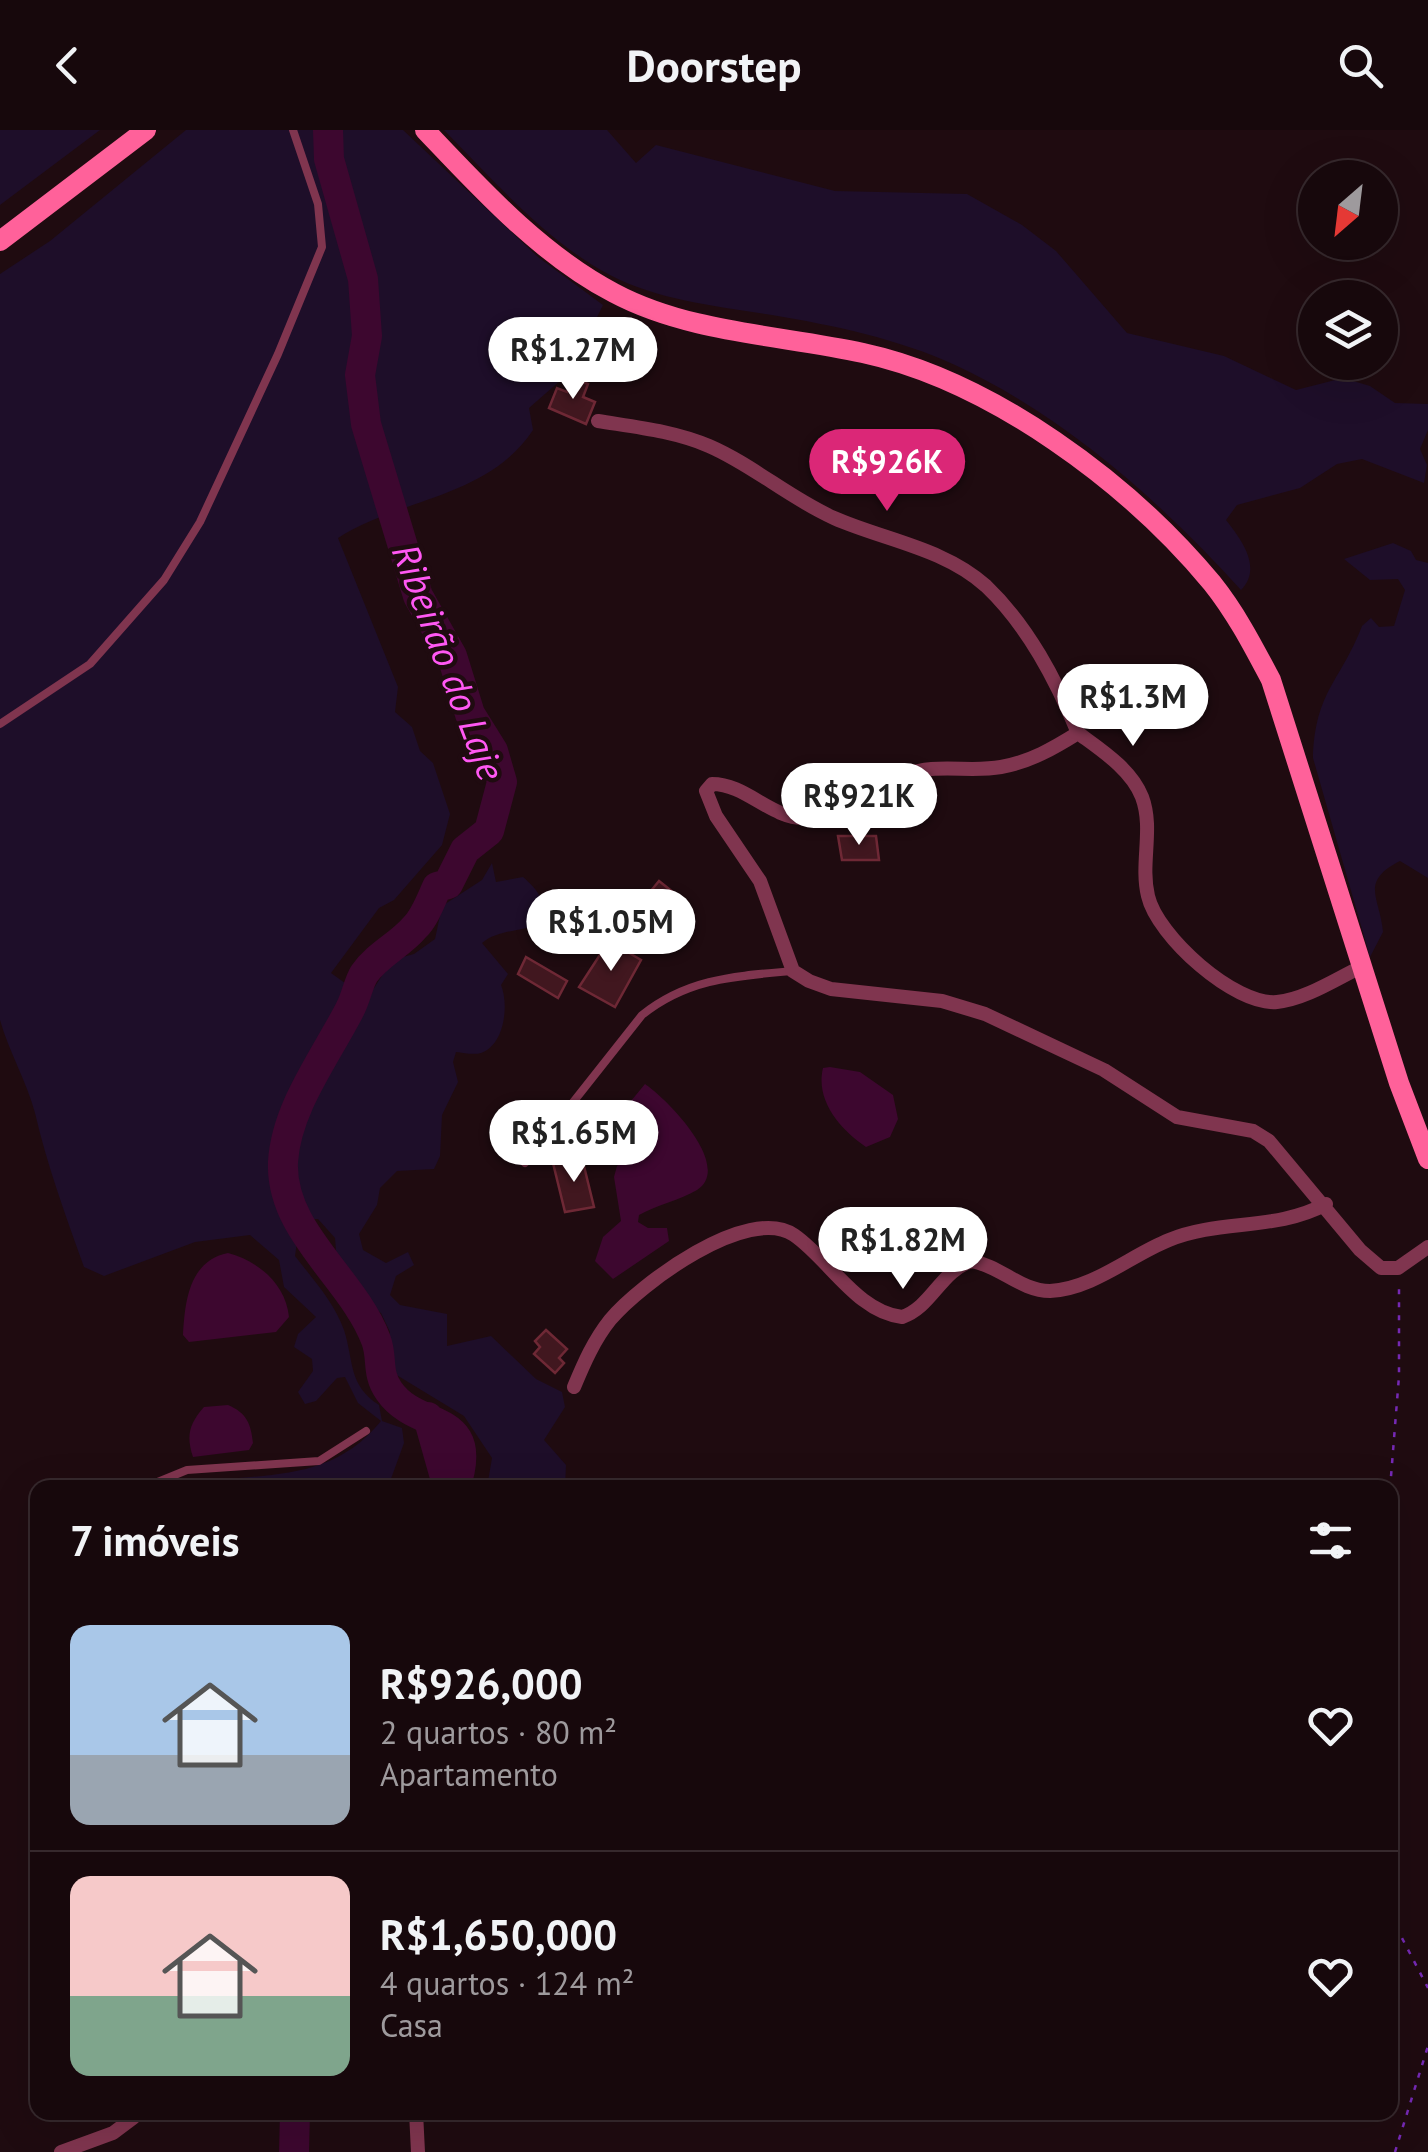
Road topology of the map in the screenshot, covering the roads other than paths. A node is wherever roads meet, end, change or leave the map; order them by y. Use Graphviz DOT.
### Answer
graph roads {
  1 [pos="146,130"];
  2 [pos="293,130"];
  3 [pos="426,130"];
  4 [pos="0,242"];
  5 [pos="598,421"];
  6 [pos="0,724"];
  7 [pos="1078,733"];
  8 [pos="1361,966"];
  9 [pos="792,971"];
  10 [pos="1428,1159"];
  11 [pos="525,1162"];
  12 [pos="1326,1204"];
  13 [pos="1427,1244"];
  14 [pos="574,1387"];
  15 [pos="366,1431"];
  16 [pos="163,1480"];
  17 [pos="129,2120"];
  18 [pos="416,2120"];
  19 [pos="61,2152"];
  20 [pos="418,2152"];
  1 -- 4 [label="main road"];
  2 -- 6 [label="lane"];
  3 -- 8 [label="main road"];
  5 -- 7 [label="street"];
  7 -- 8 [label="street"];
  7 -- 9 [label="street"];
  8 -- 10 [label="main road"];
  9 -- 11 [label="lane"];
  9 -- 12 [label="street"];
  12 -- 13 [label="street"];
  12 -- 14 [label="street"];
  15 -- 16 [label="lane"];
  17 -- 19 [label="street"];
  18 -- 20 [label="street"];
}
